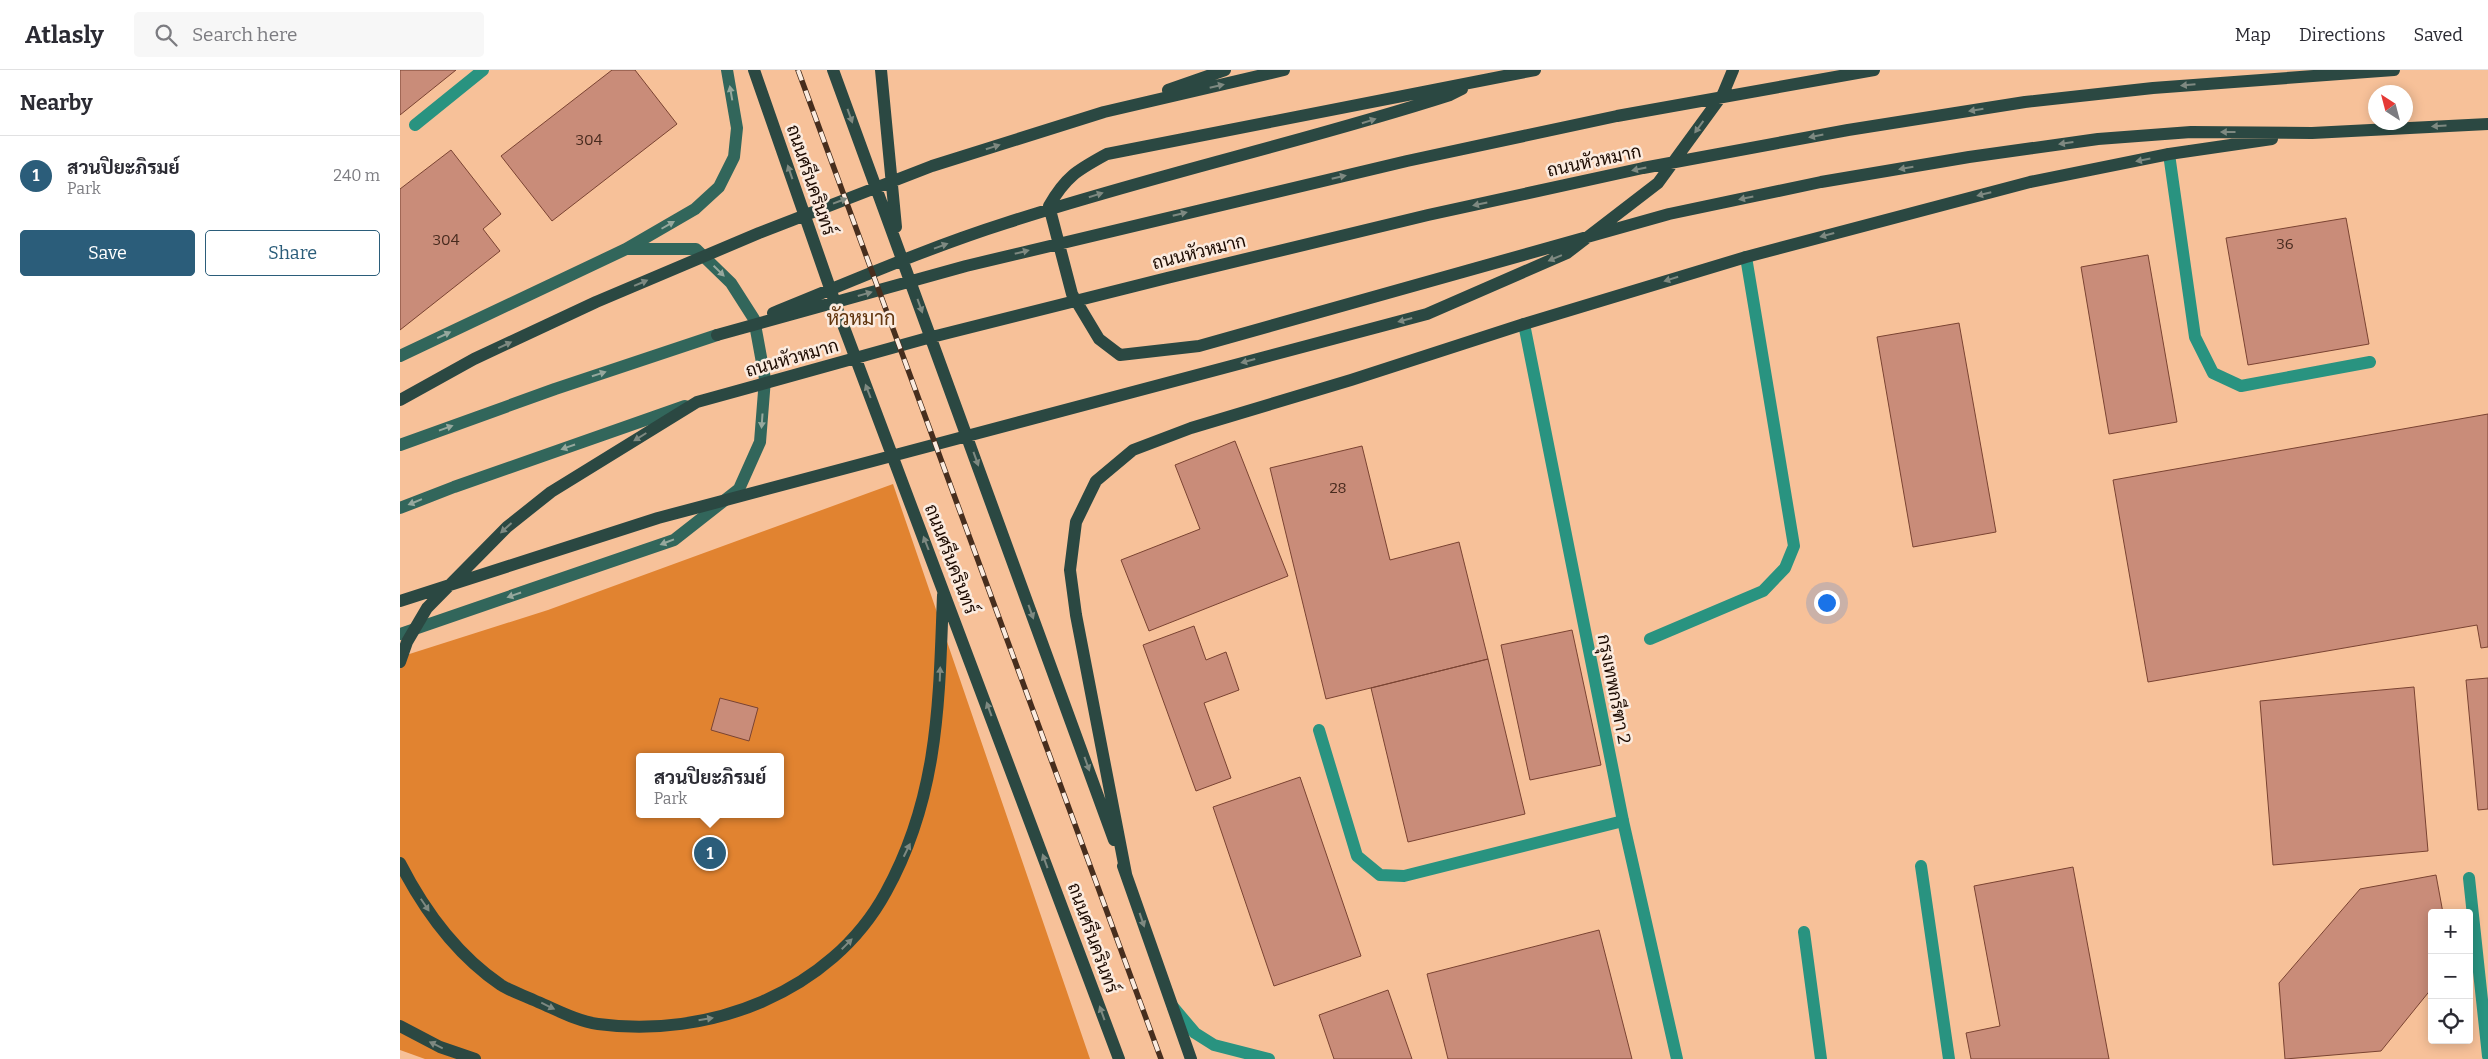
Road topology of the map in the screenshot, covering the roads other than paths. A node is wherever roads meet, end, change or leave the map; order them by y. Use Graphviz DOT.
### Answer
graph roads {
  1 [pos="483,70"];
  2 [pos="727,70"];
  3 [pos="754,70"];
  4 [pos="833,70"];
  5 [pos="882,70"];
  6 [pos="1225,70"];
  7 [pos="1284,70"];
  8 [pos="1500,70"];
  9 [pos="1535,70"];
  10 [pos="1733,70"];
  11 [pos="1874,70"];
  12 [pos="2394,70"];
  13 [pos="1104,112"];
  14 [pos="2488,124"];
  15 [pos="415,125"];
  16 [pos="2312,133"];
  17 [pos="2169,154"];
  18 [pos="898,244"];
  19 [pos="626,249"];
  20 [pos="1746,256"];
  21 [pos="1524,324"];
  22 [pos="717,336"];
  23 [pos="400,356"];
  24 [pos="2370,362"];
  25 [pos="400,400"];
  26 [pos="697,402"];
  27 [pos="400,445"];
  28 [pos="400,508"];
  29 [pos="944,588"];
  30 [pos="400,601"];
  31 [pos="400,634"];
  32 [pos="1650,639"];
  33 [pos="400,662"];
  34 [pos="1319,730"];
  35 [pos="1623,821"];
  36 [pos="400,863"];
  37 [pos="1921,866"];
  38 [pos="1126,874"];
  39 [pos="2469,878"];
  40 [pos="1804,932"];
  41 [pos="1172,1005"];
  42 [pos="400,1026"];
  43 [pos="2488,1056"];
  44 [pos="475,1059"];
  45 [pos="1119,1059"];
  46 [pos="1192,1059"];
  47 [pos="1268,1059"];
  48 [pos="1677,1059"];
  49 [pos="1822,1059"];
  50 [pos="1949,1059"];
  1 -- 15 [label="street"];
  19 -- 2 [label="main road, one-way"];
  29 -- 3 [label="main road, ถนนศรีนครินทร์, one-way"];
  4 -- 18 [label="main road, one-way"];
  5 -- 18 [label="main road"];
  6 -- 13 [label="main road"];
  13 -- 7 [label="main road, one-way"];
  22 -- 8 [label="main road, one-way"];
  16 -- 9 [label="main road, one-way"];
  10 -- 30 [label="main road, one-way"];
  22 -- 11 [label="main road, one-way"];
  12 -- 26 [label="main road, ถนนหัวหมาก, one-way"];
  25 -- 13 [label="main road, one-way"];
  14 -- 16 [label="main road, one-way"];
  16 -- 17 [label="main road"];
  17 -- 20 [label="main road, one-way"];
  17 -- 24 [label="street"];
  18 -- 38 [label="main road, one-way"];
  23 -- 19 [label="main road, one-way"];
  19 -- 31 [label="main road, one-way"];
  20 -- 21 [label="main road, one-way"];
  20 -- 32 [label="street"];
  21 -- 35 [label="street, กรุงเทพกรีฑา 2"];
  21 -- 38 [label="main road"];
  27 -- 22 [label="main road, one-way"];
  26 -- 28 [label="main road, ถนนหัวหมาก, one-way"];
  26 -- 33 [label="main road, one-way"];
  36 -- 29 [label="main road, one-way"];
  45 -- 29 [label="main road, ถนนศรีนครินทร์, one-way"];
  34 -- 35 [label="street"];
  35 -- 48 [label="street, กรุงเทพกรีฑา 2"];
  37 -- 50 [label="street"];
  38 -- 41 [label="main road, one-way"];
  39 -- 43 [label="street"];
  40 -- 49 [label="street"];
  41 -- 46 [label="main road"];
  41 -- 47 [label="street"];
  44 -- 42 [label="main road, one-way"];
}
